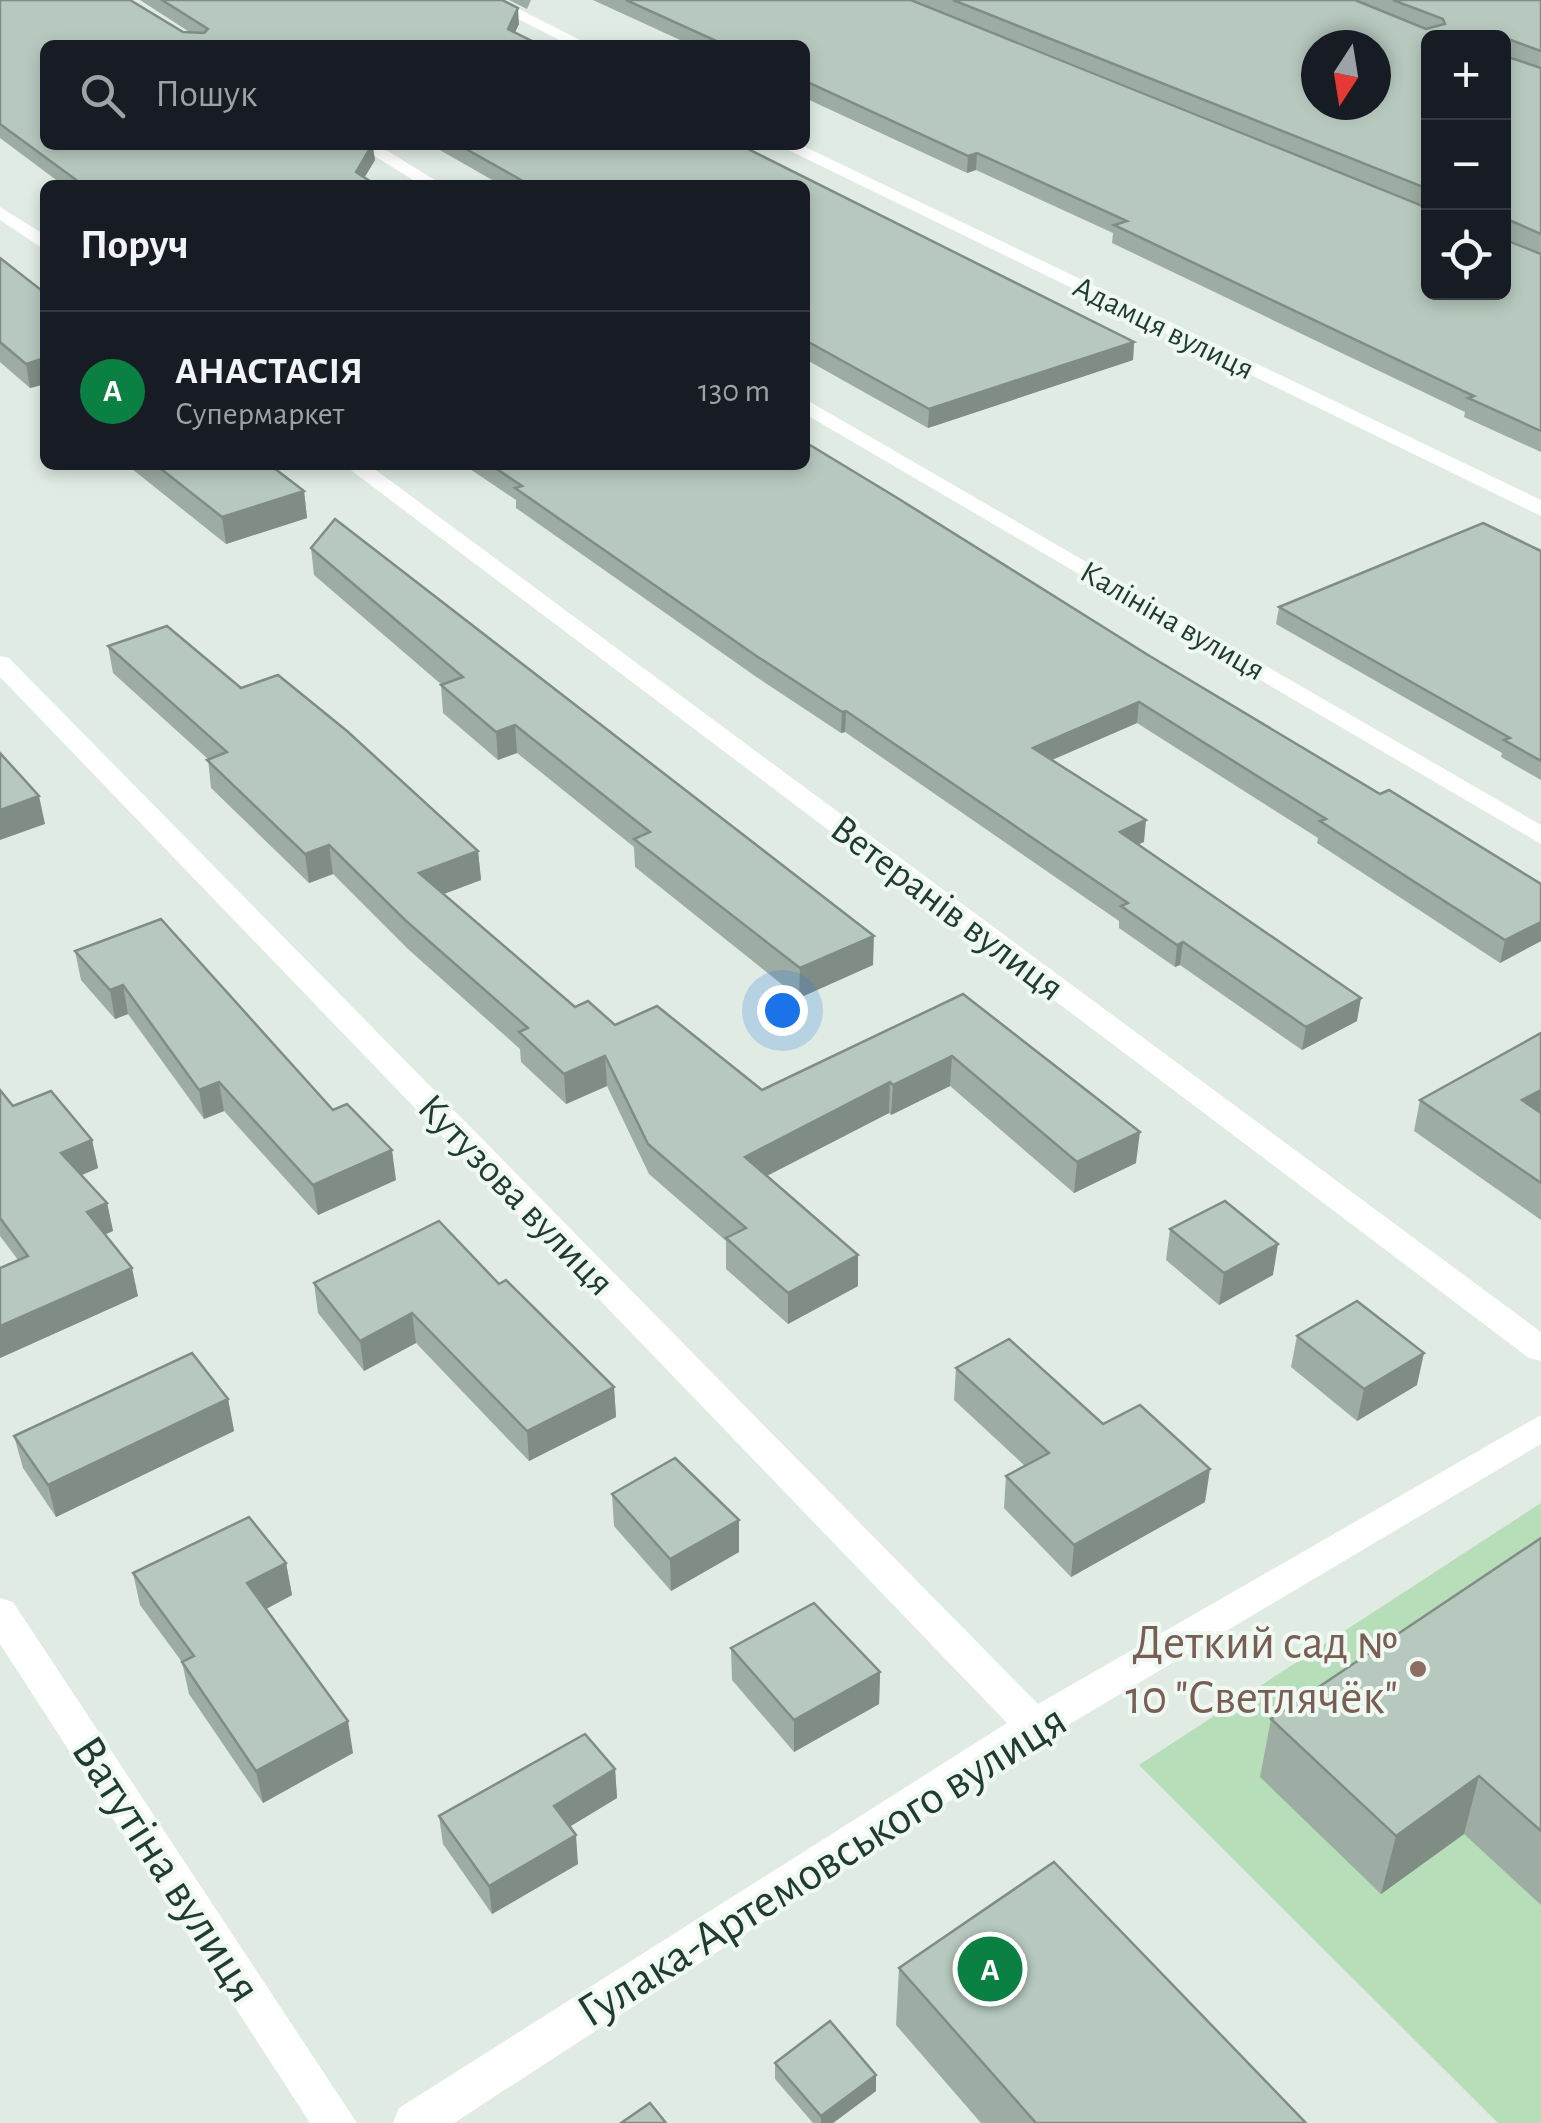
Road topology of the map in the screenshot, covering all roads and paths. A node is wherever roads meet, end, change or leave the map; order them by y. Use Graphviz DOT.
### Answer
graph roads {
  1 [pos="489,0"];
  2 [pos="572,40"];
  3 [pos="374,150"];
  4 [pos="798,150"];
  5 [pos="426,180"];
  6 [pos="0,212"];
  7 [pos="40,240"];
  8 [pos="810,408"];
  9 [pos="362,470"];
  10 [pos="1541,509"];
  11 [pos="0,662"];
  12 [pos="1541,836"];
  13 [pos="1541,1348"];
  14 [pos="1541,1428"];
  15 [pos="0,1614"];
  16 [pos="1034,1726"];
  17 [pos="336,2123"];
  18 [pos="415,2123"];
  1 -- 2 [label="street"];
  3 -- 5 [label="street"];
  4 -- 10 [label="street, Адамця вулиця"];
  6 -- 7 [label="street"];
  8 -- 12 [label="street, Калініна вулиця"];
  9 -- 13 [label="street, Ветеранів вулиця"];
  11 -- 16 [label="street, Кутузова вулиця"];
  14 -- 16 [label="street, Гулака-Артемовського вулиця"];
  15 -- 17 [label="street, Ватутіна вулиця"];
  16 -- 18 [label="street, Гулака-Артемовського вулиця"];
}
